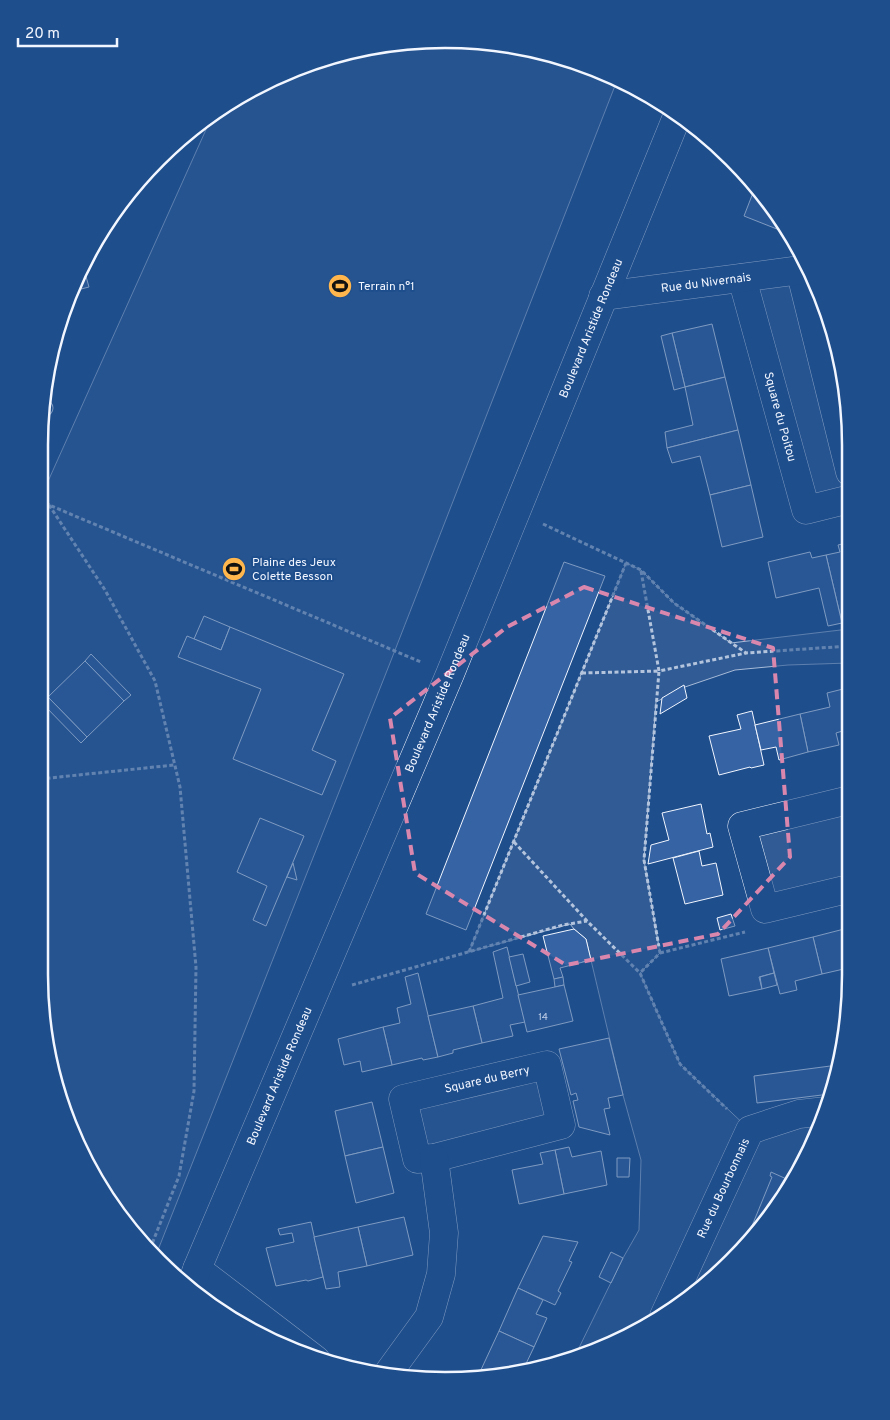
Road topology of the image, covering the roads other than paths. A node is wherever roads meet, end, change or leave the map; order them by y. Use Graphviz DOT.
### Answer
graph roads {
  1 [pos="675,121"];
  2 [pos="802,270"];
  3 [pos="742,278"];
  4 [pos="806,278"];
  5 [pos="603,296"];
  6 [pos="842,437"];
  7 [pos="842,501"];
  8 [pos="842,802"];
  9 [pos="842,890"];
  10 [pos="818,1112"];
  11 [pos="434,1158"];
  12 [pos="193,1279"];
  13 [pos="670,1303"];
  14 [pos="281,1337"];
  15 [pos="391,1369"];
  1 -- 5 [label="street, Boulevard Aristide Rondeau"];
  2 -- 3 [label="street, Rue du Nivernais"];
  3 -- 5 [label="street, Rue du Nivernais"];
  3 -- 7 [label="street, Square du Poitou"];
  4 -- 6 [label="street"];
  5 -- 12 [label="street, Boulevard Aristide Rondeau"];
  8 -- 9 [label="street"];
  10 -- 13 [label="street, Rue du Bourbonnais"];
  11 -- 11 [label="street, Square du Berry"];
  11 -- 15 [label="street"];
  12 -- 14 [label="street"];
}
